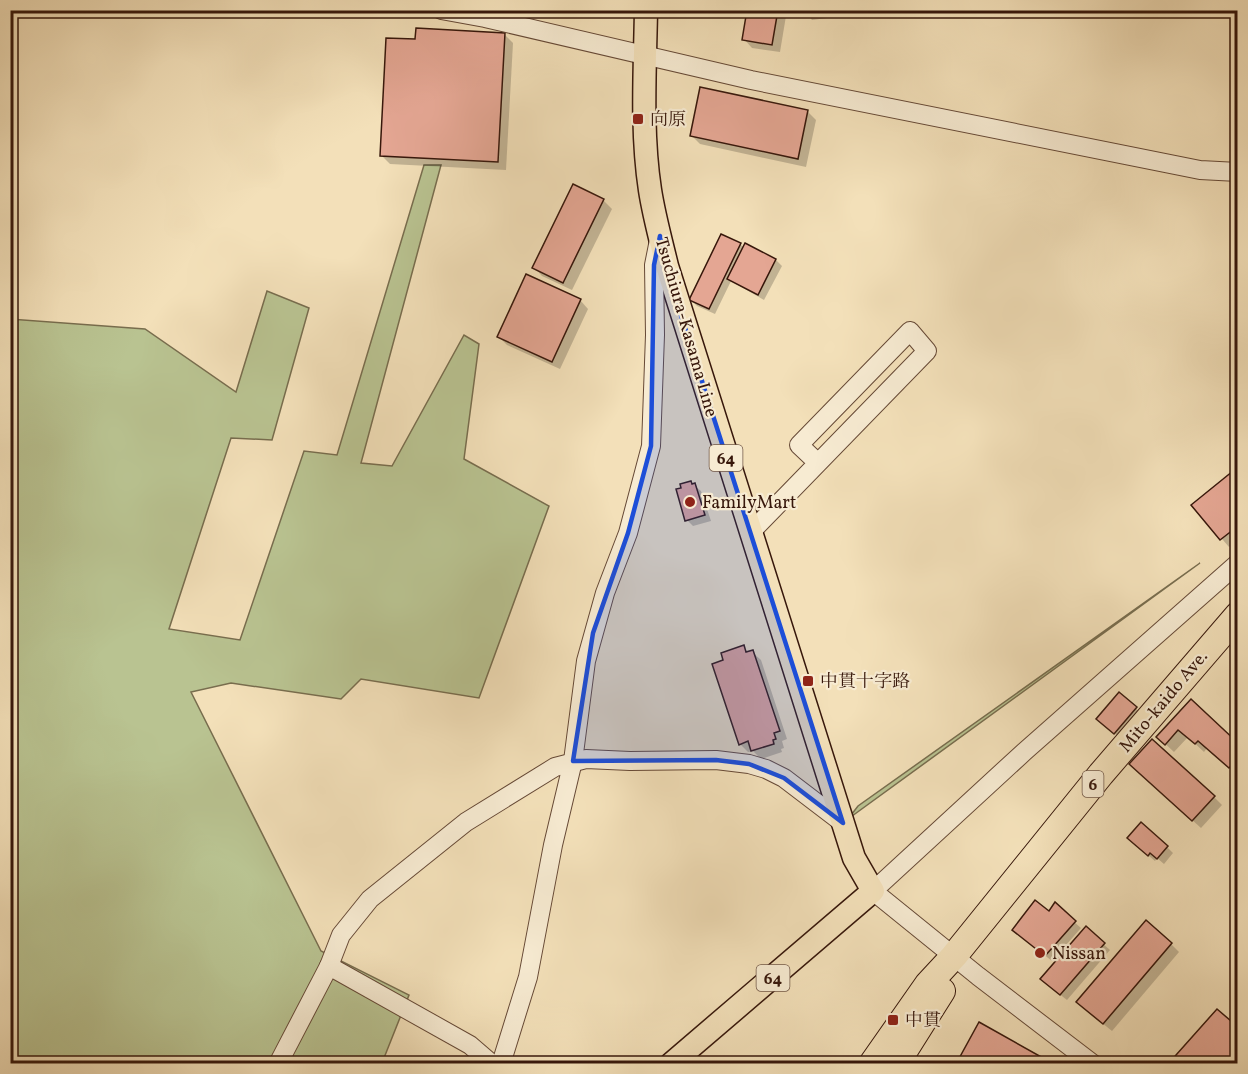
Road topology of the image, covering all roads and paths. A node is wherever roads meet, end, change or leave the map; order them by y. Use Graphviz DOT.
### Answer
graph roads {
  1 [pos="441,10"];
  2 [pos="646,10"];
  3 [pos="644,56"];
  4 [pos="1238,172"];
  5 [pos="660,236"];
  6 [pos="818,464"];
  7 [pos="750,534"];
  8 [pos="1238,563"];
  9 [pos="1238,615"];
  10 [pos="573,761"];
  11 [pos="843,823"];
  12 [pos="873,891"];
  13 [pos="954,956"];
  14 [pos="329,966"];
  15 [pos="278,1064"];
  16 [pos="492,1064"];
  17 [pos="501,1064"];
  18 [pos="671,1064"];
  19 [pos="872,1064"];
  20 [pos="896,1064"];
  21 [pos="1093,1064"];
  1 -- 3 [label="street"];
  2 -- 3 [label="main road, Tsuchiura-Kasama Line / 64"];
  3 -- 4 [label="street"];
  3 -- 5 [label="main road, Tsuchiura-Kasama Line / 64"];
  5 -- 7 [label="main road, Tsuchiura-Kasama Line / 64"];
  5 -- 10 [label="street"];
  6 -- 6 [label="street"];
  6 -- 7 [label="street"];
  7 -- 11 [label="main road, Tsuchiura-Kasama Line / 64"];
  8 -- 12 [label="street"];
  9 -- 13 [label="highway, Mito-kaido Ave. / 6"];
  10 -- 11 [label="street"];
  10 -- 14 [label="street"];
  10 -- 17 [label="street"];
  11 -- 12 [label="main road, Tsuchiura-Kasama Line / 64"];
  12 -- 13 [label="street"];
  12 -- 18 [label="main road, 64"];
  13 -- 19 [label="highway, Mito-kaido Ave. / 6"];
  13 -- 20 [label="highway, Mito-kaido Ave. / 6"];
  13 -- 21 [label="street"];
  14 -- 15 [label="street"];
  14 -- 16 [label="street"];
}
